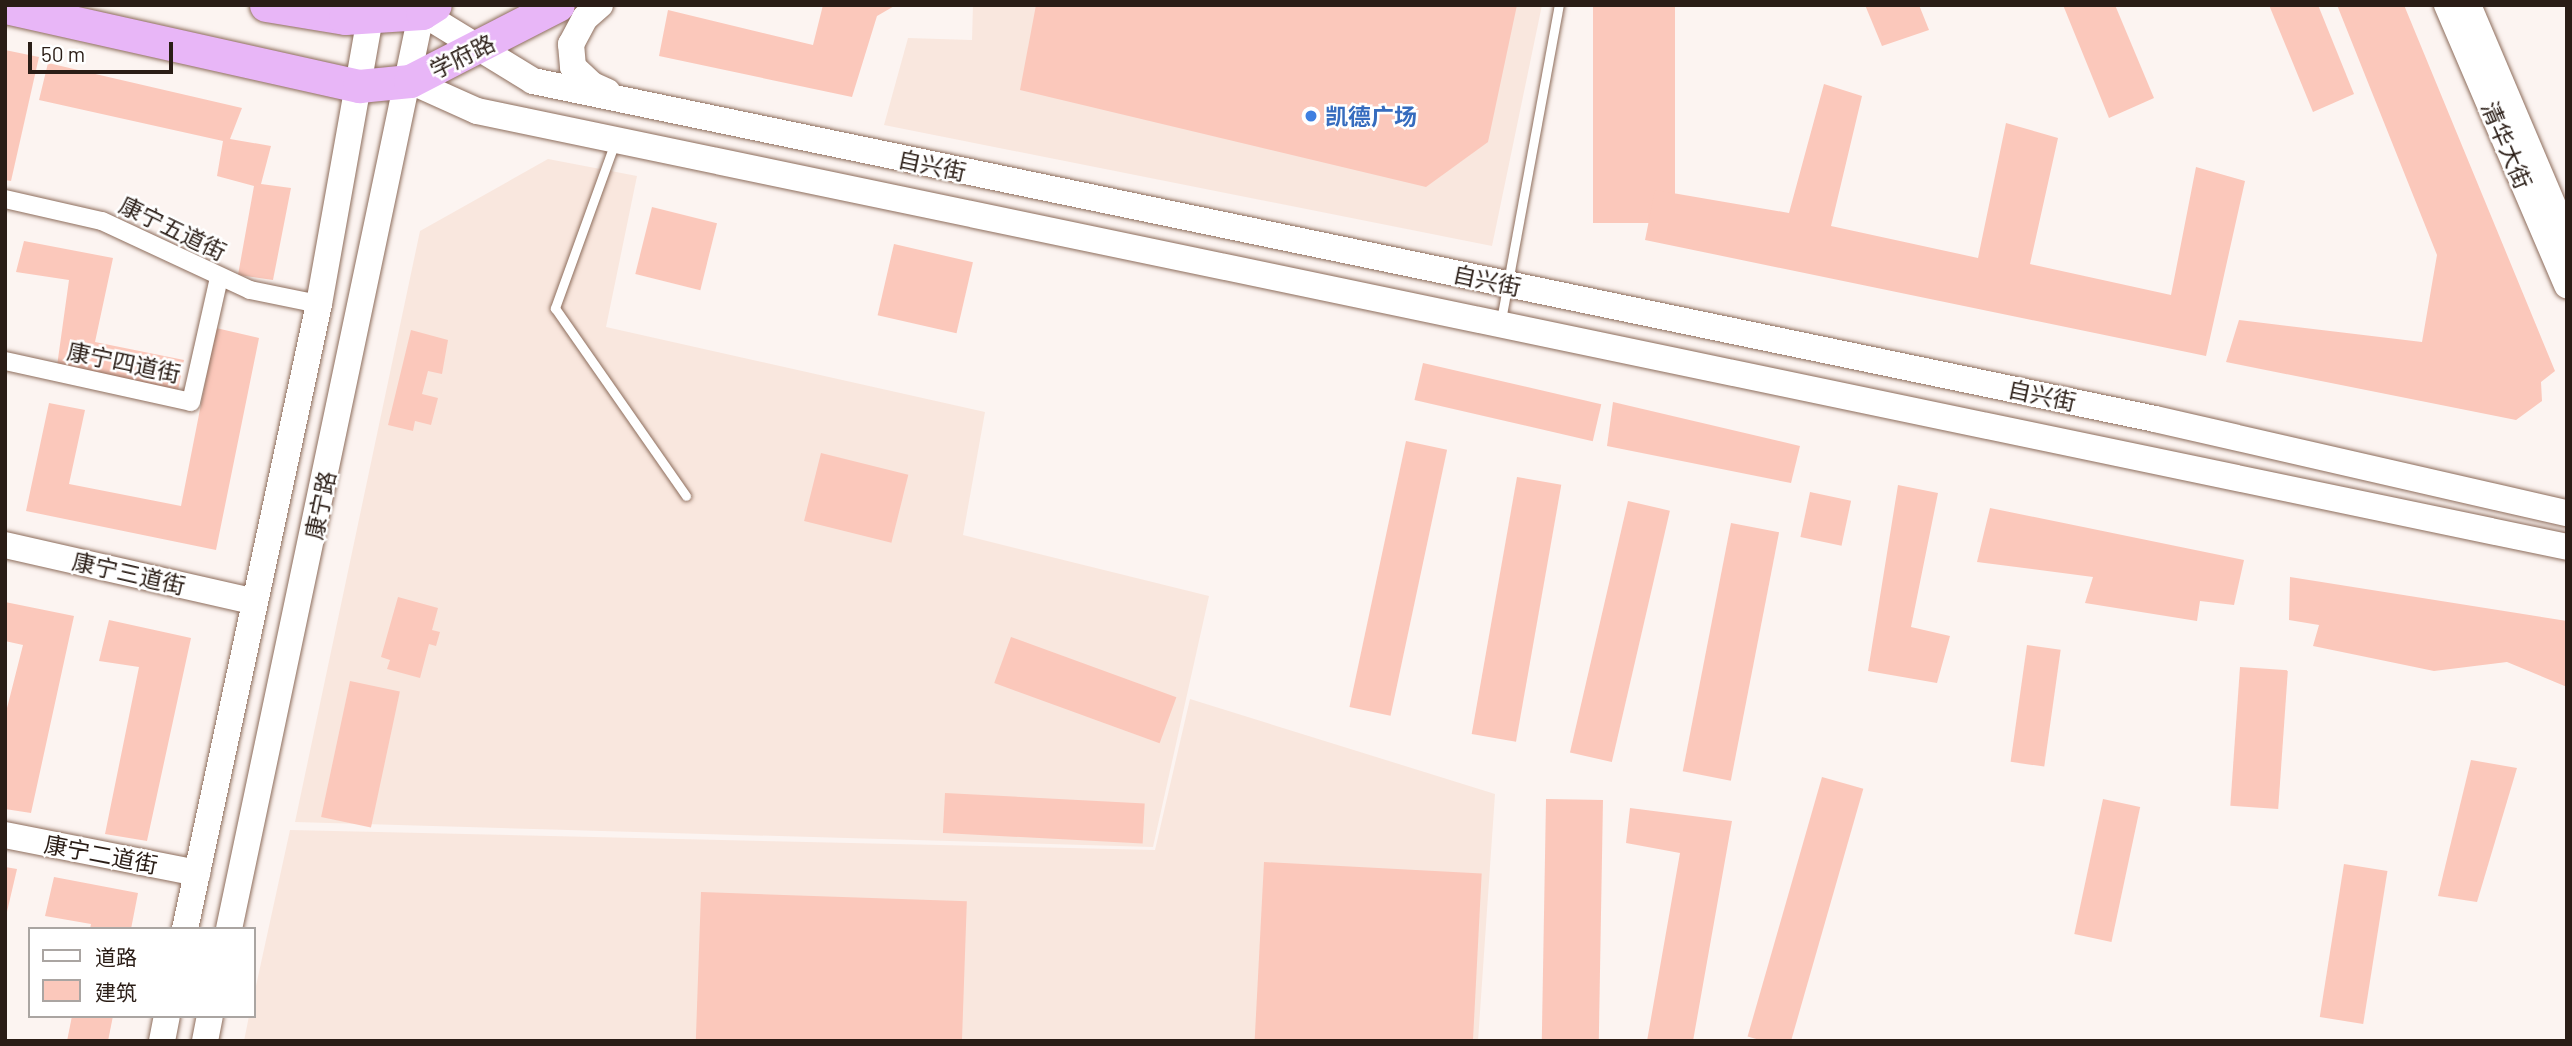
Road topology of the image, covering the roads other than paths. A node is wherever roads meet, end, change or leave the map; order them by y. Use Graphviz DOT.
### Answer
graph roads {
  1 [pos="266,5"];
  2 [pos="558,5"];
  3 [pos="600,5"];
  4 [pos="1559,5"];
  5 [pos="2447,5"];
  6 [pos="2468,5"];
  7 [pos="5,7"];
  8 [pos="427,8"];
  9 [pos="371,11"];
  10 [pos="479,48"];
  11 [pos="410,80"];
  12 [pos="359,86"];
  13 [pos="632,102"];
  14 [pos="616,137"];
  15 [pos="5,199"];
  16 [pos="2567,238"];
  17 [pos="219,278"];
  18 [pos="1508,285"];
  19 [pos="2567,285"];
  20 [pos="319,304"];
  21 [pos="1500,322"];
  22 [pos="5,361"];
  23 [pos="686,496"];
  24 [pos="2567,513"];
  25 [pos="5,545"];
  26 [pos="2567,547"];
  27 [pos="252,601"];
  28 [pos="5,835"];
  29 [pos="197,873"];
  30 [pos="185,927"];
  31 [pos="229,927"];
  32 [pos="167,1018"];
  33 [pos="210,1018"];
  34 [pos="162,1041"];
  35 [pos="205,1041"];
  1 -- 9 [label="highway"];
  2 -- 10 [label="highway, 学府路"];
  3 -- 13 [label="main road"];
  4 -- 18 [label="lane"];
  5 -- 19 [label="main road, 清华大街"];
  6 -- 16 [label="main road, 清华大街"];
  7 -- 12 [label="highway, 学府路"];
  8 -- 9 [label="highway"];
  8 -- 10 [label="main road, 自兴街"];
  8 -- 11 [label="main road, 康宁路"];
  9 -- 12 [label="main road, 康宁路"];
  10 -- 11 [label="highway, 学府路"];
  10 -- 13 [label="main road, 自兴街"];
  11 -- 12 [label="highway, 学府路"];
  11 -- 14 [label="main road, 自兴街"];
  11 -- 31 [label="main road, 康宁路"];
  12 -- 20 [label="main road, 康宁路"];
  13 -- 18 [label="main road, 自兴街"];
  14 -- 21 [label="main road, 自兴街"];
  14 -- 23 [label="lane"];
  15 -- 17 [label="street, 康宁五道街"];
  17 -- 20 [label="street, 康宁五道街"];
  17 -- 22 [label="street, 康宁四道街"];
  18 -- 21 [label="lane"];
  18 -- 24 [label="main road, 自兴街"];
  20 -- 27 [label="main road, 康宁路"];
  21 -- 26 [label="main road, 自兴街"];
  25 -- 27 [label="main road, 康宁三道街"];
  27 -- 29 [label="main road, 康宁路"];
  28 -- 29 [label="main road, 康宁二道街"];
  29 -- 30 [label="main road, 康宁路"];
  32 -- 34 [label="main road"];
  33 -- 35 [label="main road"];
}
